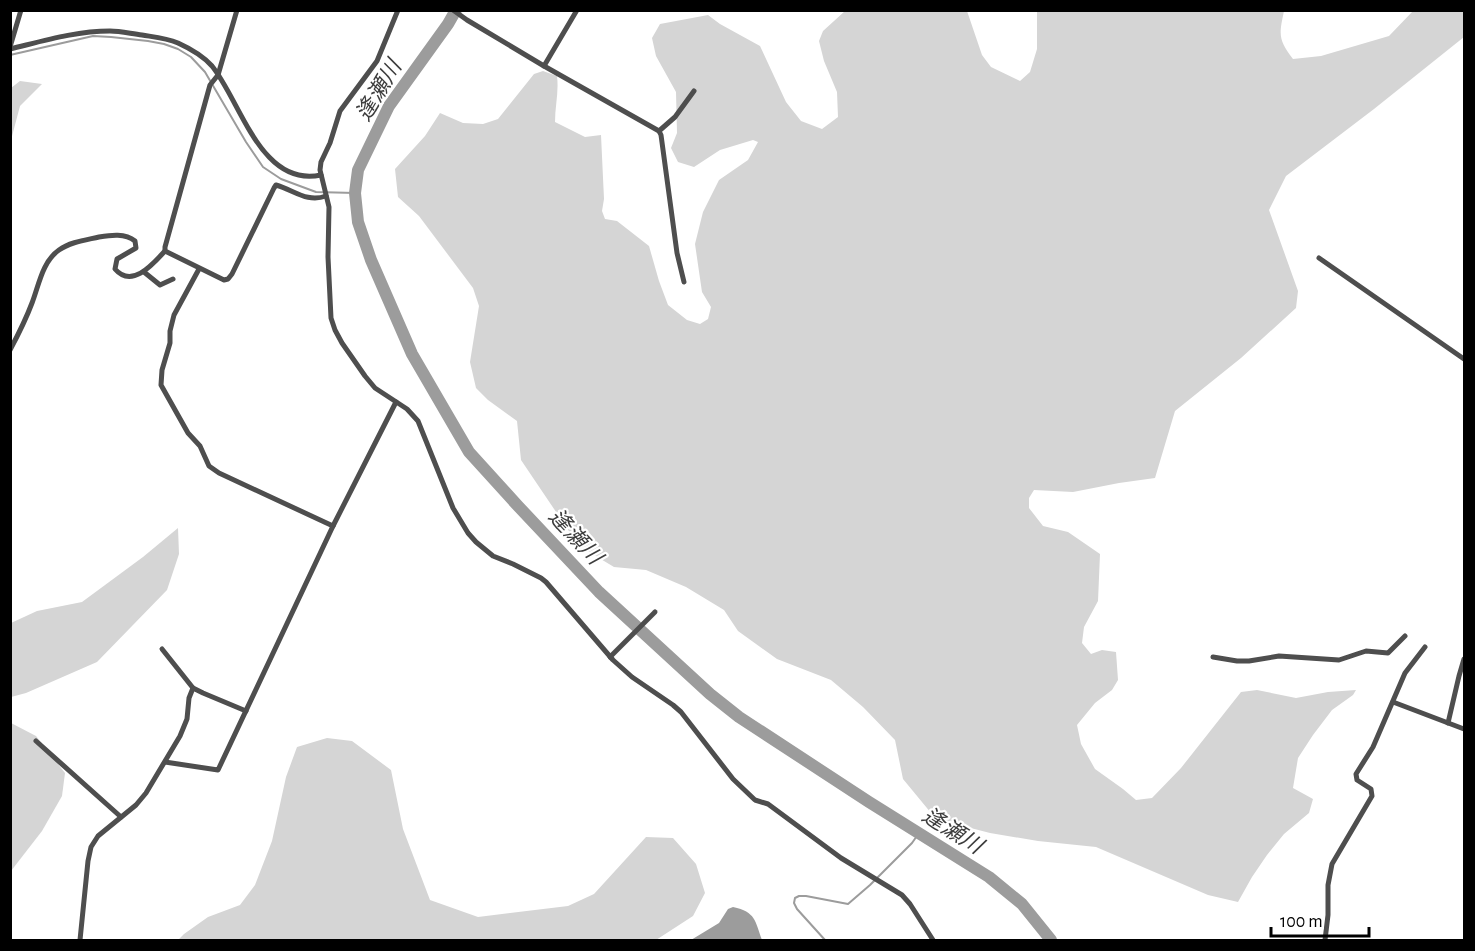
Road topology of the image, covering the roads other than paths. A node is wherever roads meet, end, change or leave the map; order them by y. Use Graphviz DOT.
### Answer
graph roads {
  1 [pos="21,10"];
  2 [pos="237,10"];
  3 [pos="398,10"];
  4 [pos="453,10"];
  5 [pos="577,10"];
  6 [pos="10,48"];
  7 [pos="544,66"];
  8 [pos="216,77"];
  9 [pos="694,91"];
  10 [pos="659,131"];
  11 [pos="321,175"];
  12 [pos="326,195"];
  13 [pos="165,251"];
  14 [pos="1319,258"];
  15 [pos="200,269"];
  16 [pos="144,272"];
  17 [pos="173,279"];
  18 [pos="684,282"];
  19 [pos="10,350"];
  20 [pos="1464,359"];
  21 [pos="396,402"];
  22 [pos="333,526"];
  23 [pos="655,612"];
  24 [pos="1405,636"];
  25 [pos="1425,646"];
  26 [pos="162,650"];
  27 [pos="610,657"];
  28 [pos="1213,657"];
  29 [pos="1464,659"];
  30 [pos="193,688"];
  31 [pos="1393,702"];
  32 [pos="246,711"];
  33 [pos="1448,723"];
  34 [pos="1464,729"];
  35 [pos="36,741"];
  36 [pos="165,762"];
  37 [pos="121,817"];
  38 [pos="80,940"];
  39 [pos="933,940"];
  40 [pos="1325,940"];
  1 -- 6 [label="street"];
  2 -- 8 [label="street"];
  3 -- 11 [label="street"];
  4 -- 7 [label="street"];
  5 -- 7 [label="street"];
  6 -- 8 [label="street"];
  7 -- 10 [label="street"];
  8 -- 11 [label="street"];
  8 -- 13 [label="street"];
  9 -- 10 [label="street"];
  10 -- 18 [label="street"];
  11 -- 12 [label="street"];
  12 -- 15 [label="street"];
  12 -- 21 [label="street"];
  13 -- 15 [label="street"];
  13 -- 16 [label="street"];
  14 -- 20 [label="street"];
  15 -- 22 [label="street"];
  16 -- 17 [label="street"];
  16 -- 19 [label="street"];
  21 -- 22 [label="street"];
  21 -- 27 [label="street"];
  22 -- 32 [label="street"];
  23 -- 27 [label="street"];
  24 -- 28 [label="street"];
  25 -- 31 [label="street"];
  26 -- 30 [label="street"];
  27 -- 39 [label="street"];
  29 -- 33 [label="street"];
  30 -- 32 [label="street"];
  30 -- 36 [label="street"];
  31 -- 33 [label="street"];
  31 -- 40 [label="street"];
  32 -- 36 [label="street"];
  33 -- 34 [label="street"];
  35 -- 37 [label="street"];
  36 -- 37 [label="street"];
  37 -- 38 [label="street"];
}
